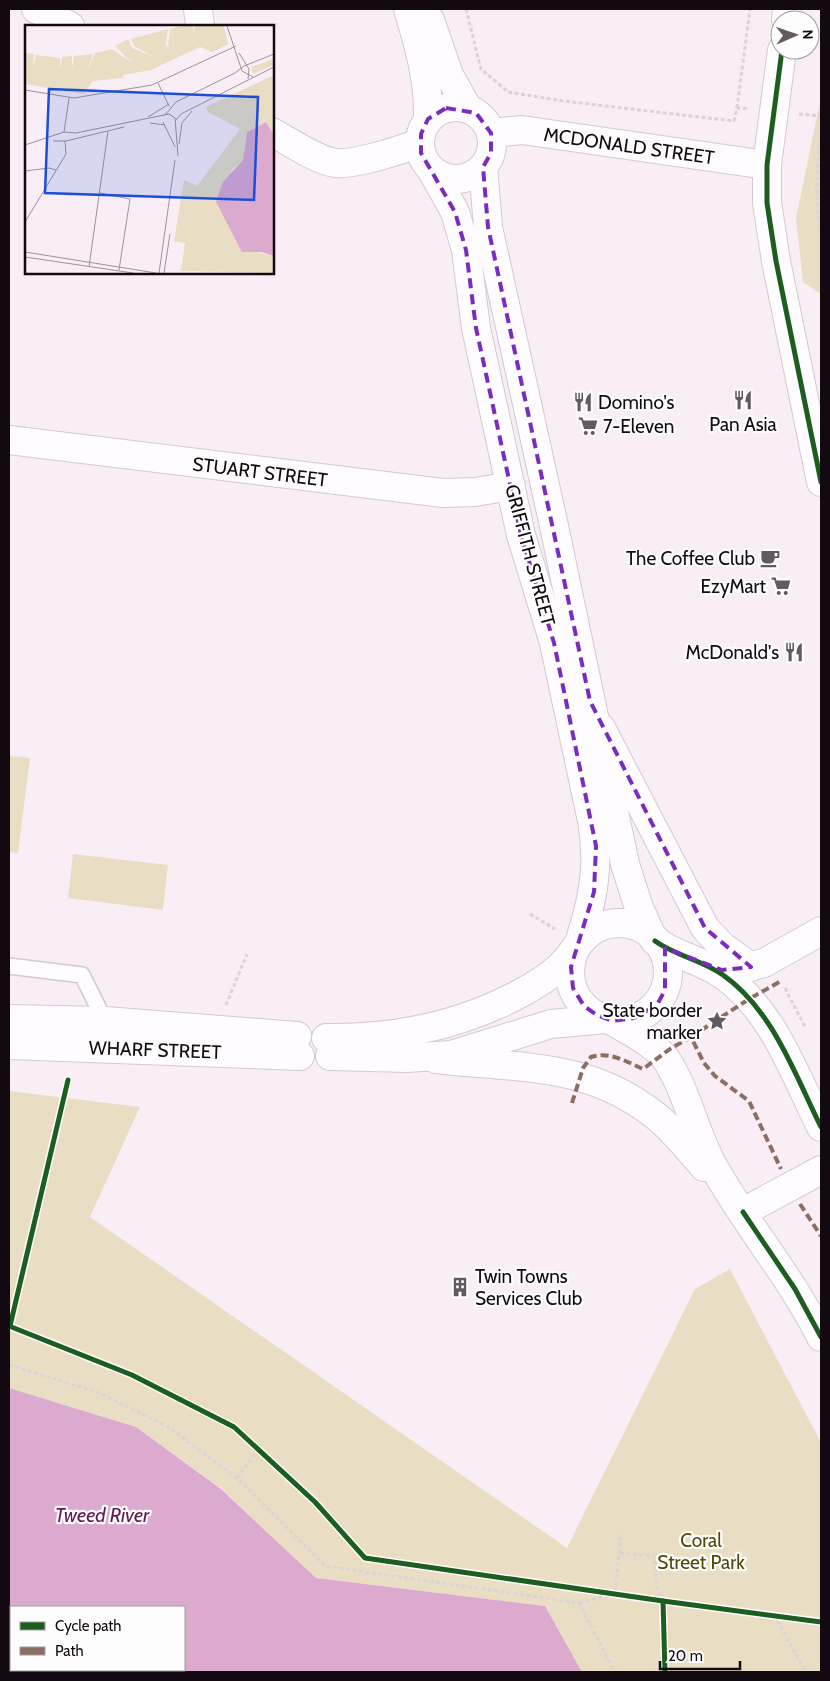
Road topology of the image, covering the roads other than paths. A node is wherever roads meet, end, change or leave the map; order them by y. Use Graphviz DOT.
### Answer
graph roads {
  1 [pos="36,9"];
  2 [pos="198,9"];
  3 [pos="408,9"];
  4 [pos="426,9"];
  5 [pos="68,25"];
  6 [pos="200,25"];
  7 [pos="781,60"];
  8 [pos="468,109"];
  9 [pos="424,131"];
  10 [pos="274,133"];
  11 [pos="491,133"];
  12 [pos="767,165"];
  13 [pos="483,168"];
  14 [pos="432,171"];
  15 [pos="9,444"];
  16 [pos="538,455"];
  17 [pos="821,482"];
  18 [pos="511,486"];
  19 [pos="590,702"];
  20 [pos="821,931"];
  21 [pos="654,939"];
  22 [pos="573,940"];
  23 [pos="701,962"];
  24 [pos="9,966"];
  25 [pos="751,968"];
  26 [pos="9,1019"];
  27 [pos="608,1020"];
  28 [pos="105,1021"];
  29 [pos="9,1045"];
  30 [pos="422,1058"];
  31 [pos="821,1127"];
  32 [pos="821,1170"];
  33 [pos="743,1212"];
  34 [pos="821,1336"];
  1 -- 5 [label="main road"];
  2 -- 6 [label="main road"];
  3 -- 9 [label="main road"];
  4 -- 8 [label="main road"];
  7 -- 12 [label="main road"];
  8 -- 9 [label="main road"];
  8 -- 11 [label="main road"];
  9 -- 10 [label="main road"];
  9 -- 14 [label="main road"];
  11 -- 12 [label="main road, MCDONALD STREET"];
  11 -- 13 [label="main road"];
  12 -- 17 [label="main road"];
  13 -- 14 [label="main road"];
  13 -- 16 [label="main road, GRIFFITH STREET"];
  14 -- 18 [label="main road, GRIFFITH STREET"];
  15 -- 18 [label="main road, STUART STREET"];
  16 -- 18 [label="main road"];
  16 -- 19 [label="main road, GRIFFITH STREET"];
  18 -- 22 [label="main road, GRIFFITH STREET"];
  19 -- 21 [label="main road, GRIFFITH STREET"];
  19 -- 25 [label="main road, GRIFFITH STREET"];
  20 -- 25 [label="main road"];
  21 -- 22 [label="main road"];
  21 -- 23 [label="main road"];
  21 -- 27 [label="main road"];
  22 -- 27 [label="main road"];
  22 -- 30 [label="main road"];
  23 -- 25 [label="main road"];
  23 -- 31 [label="main road"];
  24 -- 28 [label="lane"];
  26 -- 28 [label="main road, WHARF STREET"];
  27 -- 30 [label="main road"];
  27 -- 33 [label="main road"];
  28 -- 29 [label="main road, WHARF STREET"];
  30 -- 33 [label="main road"];
  32 -- 33 [label="main road"];
  33 -- 34 [label="main road"];
}
